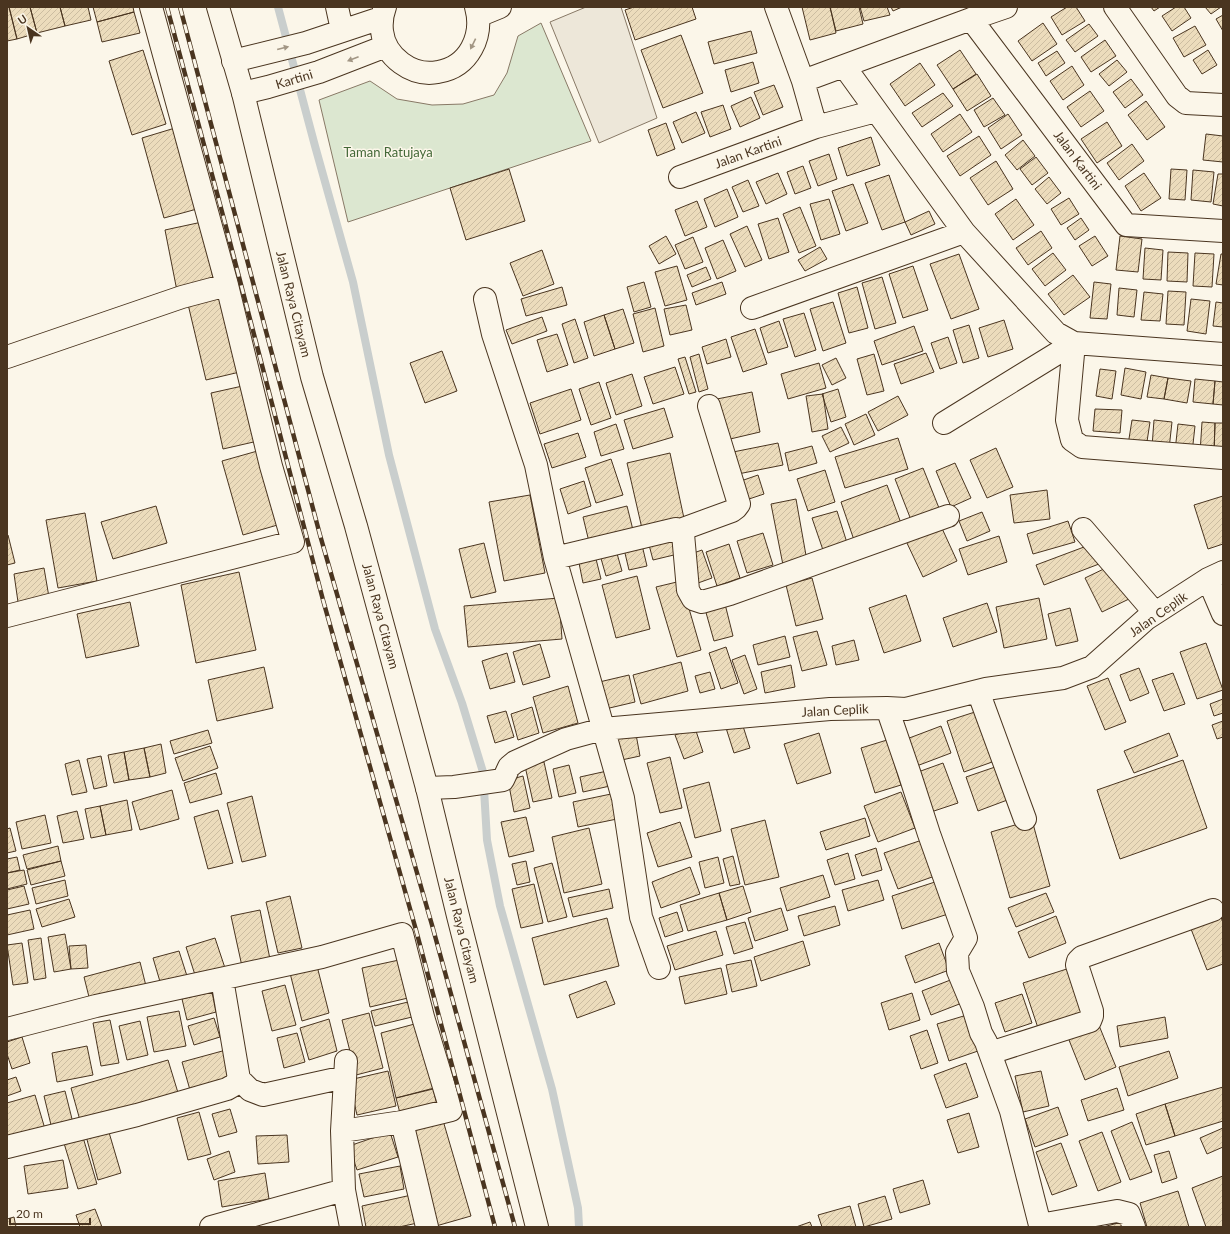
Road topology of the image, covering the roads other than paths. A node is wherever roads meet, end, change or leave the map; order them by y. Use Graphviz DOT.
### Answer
graph roads {
  1 [pos="151,7"];
  2 [pos="218,7"];
  3 [pos="337,7"];
  4 [pos="500,7"];
  5 [pos="776,7"];
  6 [pos="1006,7"];
  7 [pos="1115,7"];
  8 [pos="477,11"];
  9 [pos="383,13"];
  10 [pos="971,19"];
  11 [pos="342,30"];
  12 [pos="386,46"];
  13 [pos="233,61"];
  14 [pos="844,66"];
  15 [pos="803,81"];
  16 [pos="243,93"];
  17 [pos="1223,105"];
  18 [pos="876,111"];
  19 [pos="816,127"];
  20 [pos="680,176"];
  21 [pos="1223,231"];
  22 [pos="964,232"];
  23 [pos="227,285"];
  24 [pos="485,299"];
  25 [pos="752,308"];
  26 [pos="1074,343"];
  27 [pos="1223,354"];
  28 [pos="7,357"];
  29 [pos="710,406"];
  30 [pos="944,423"];
  31 [pos="1223,458"];
  32 [pos="948,516"];
  33 [pos="1083,529"];
  34 [pos="680,530"];
  35 [pos="555,558"];
  36 [pos="1215,576"];
  37 [pos="1156,613"];
  38 [pos="1223,614"];
  39 [pos="7,616"];
  40 [pos="978,690"];
  41 [pos="887,708"];
  42 [pos="604,729"];
  43 [pos="427,788"];
  44 [pos="1025,818"];
  45 [pos="1213,910"];
  46 [pos="659,968"];
  47 [pos="222,979"];
  48 [pos="7,1029"];
  49 [pos="990,1053"];
  50 [pos="239,1079"];
  51 [pos="402,1122"];
  52 [pos="342,1132"];
  53 [pos="7,1147"];
  54 [pos="344,1190"];
  55 [pos="1036,1226"];
  56 [pos="211,1227"];
  57 [pos="351,1227"];
  58 [pos="427,1227"];
  59 [pos="537,1227"];
  60 [pos="1134,1227"];
  1 -- 23 [label="street"];
  2 -- 13 [label="street, Jalan Raya Citayam"];
  3 -- 11 [label="street"];
  4 -- 8 [label="street"];
  5 -- 15 [label="street"];
  6 -- 10 [label="street"];
  7 -- 17 [label="street"];
  8 -- 12 [label="street, one-way"];
  9 -- 11 [label="street"];
  9 -- 12 [label="street"];
  10 -- 14 [label="street"];
  10 -- 21 [label="street, Jalan Kartini"];
  13 -- 11 [label="street, one-way"];
  12 -- 16 [label="street, Kartini, one-way"];
  13 -- 16 [label="street, Jalan Raya Citayam"];
  14 -- 15 [label="street"];
  14 -- 18 [label="street"];
  15 -- 19 [label="street"];
  16 -- 43 [label="street, Jalan Raya Citayam"];
  18 -- 19 [label="street, Jalan Kartini"];
  18 -- 22 [label="street"];
  19 -- 20 [label="street, Jalan Kartini"];
  22 -- 25 [label="street"];
  22 -- 26 [label="street"];
  23 -- 28 [label="street"];
  23 -- 39 [label="street"];
  24 -- 35 [label="street"];
  26 -- 27 [label="street"];
  26 -- 30 [label="street"];
  26 -- 31 [label="street"];
  29 -- 34 [label="street"];
  32 -- 34 [label="street"];
  33 -- 37 [label="street"];
  34 -- 35 [label="street"];
  35 -- 42 [label="street"];
  36 -- 37 [label="street, Jalan Ceplik"];
  36 -- 38 [label="street"];
  37 -- 40 [label="street, Jalan Ceplik"];
  40 -- 41 [label="street, Jalan Ceplik"];
  40 -- 44 [label="street"];
  41 -- 42 [label="street, Jalan Ceplik"];
  41 -- 49 [label="street"];
  42 -- 43 [label="street, Jalan Ceplik"];
  42 -- 46 [label="street"];
  43 -- 59 [label="street, Jalan Raya Citayam"];
  45 -- 49 [label="street"];
  47 -- 48 [label="street"];
  47 -- 50 [label="street"];
  47 -- 51 [label="street"];
  49 -- 55 [label="street"];
  50 -- 52 [label="street"];
  50 -- 53 [label="street"];
  51 -- 52 [label="street"];
  51 -- 58 [label="street"];
  52 -- 54 [label="street"];
  54 -- 56 [label="street"];
  54 -- 57 [label="street"];
  55 -- 60 [label="street"];
}
